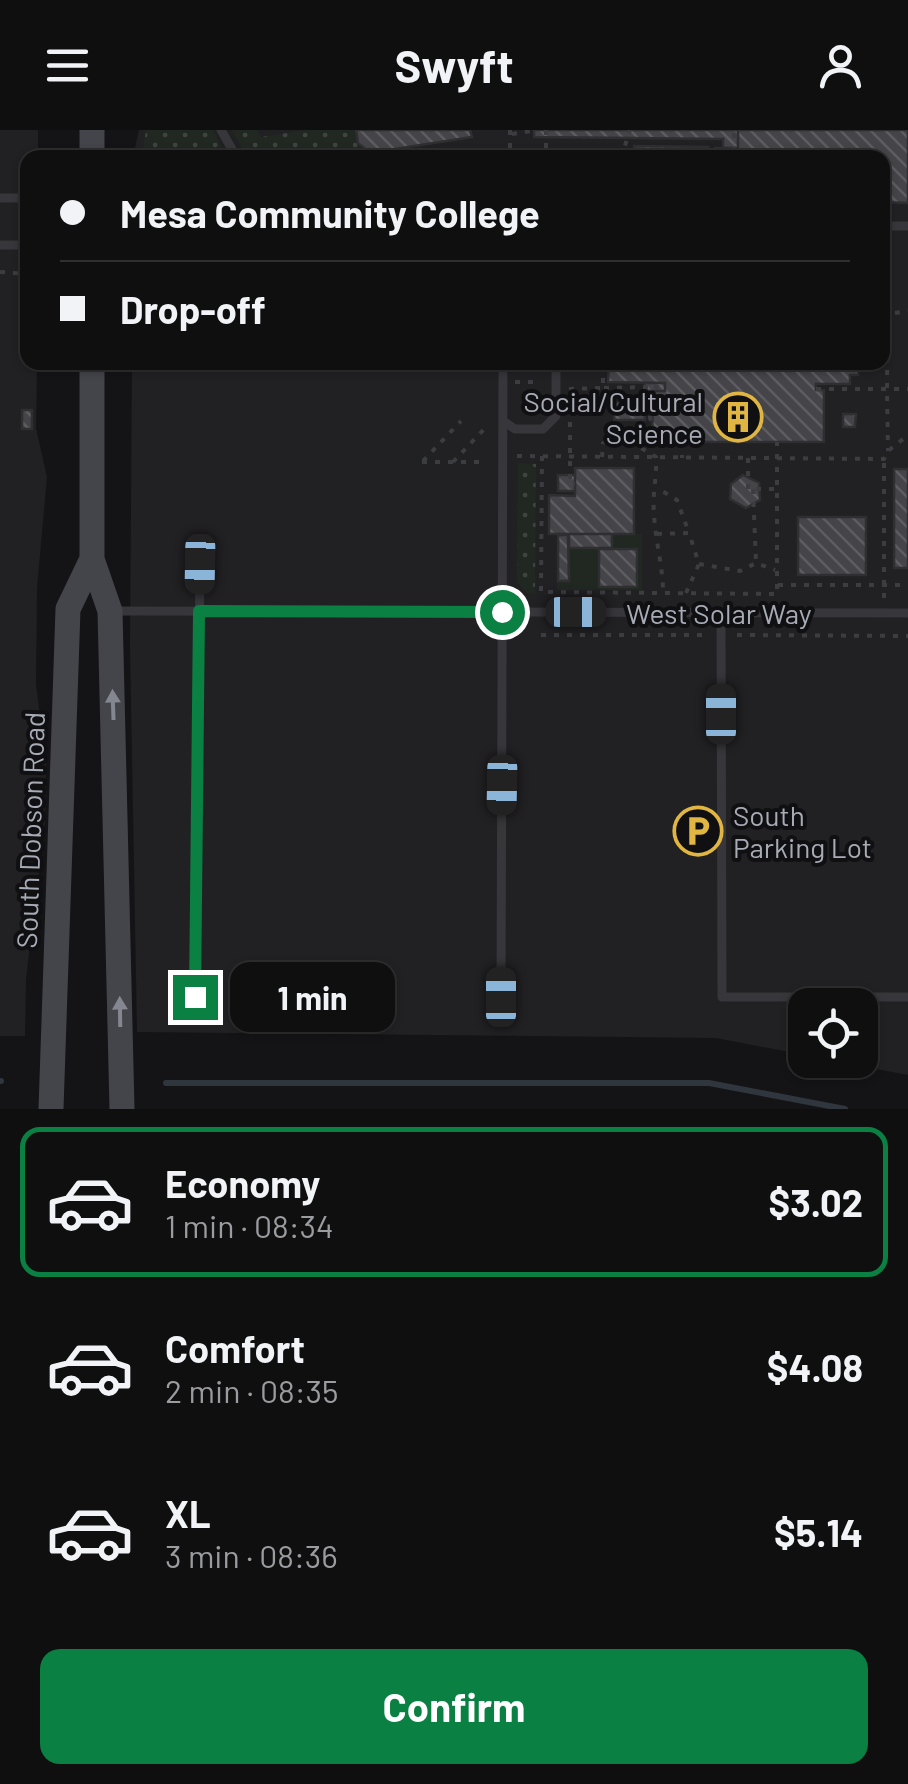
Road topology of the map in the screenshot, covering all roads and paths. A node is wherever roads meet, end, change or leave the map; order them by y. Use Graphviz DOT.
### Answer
graph roads {
  1 [pos="537,130"];
  2 [pos="510,132"];
  3 [pos="92,370"];
  4 [pos="503,370"];
  5 [pos="556,370"];
  6 [pos="602,370"];
  7 [pos="886,370"];
  8 [pos="503,382"];
  9 [pos="556,382"];
  10 [pos="649,387"];
  11 [pos="665,387"];
  12 [pos="570,388"];
  13 [pos="603,388"];
  14 [pos="816,388"];
  15 [pos="887,389"];
  16 [pos="908,389"];
  17 [pos="570,414"];
  18 [pos="461,420"];
  19 [pos="497,421"];
  20 [pos="618,435"];
  21 [pos="908,436"];
  22 [pos="682,442"];
  23 [pos="777,442"];
  24 [pos="888,451"];
  25 [pos="488,456"];
  26 [pos="517,456"];
  27 [pos="542,456"];
  28 [pos="570,456"];
  29 [pos="602,457"];
  30 [pos="656,457"];
  31 [pos="682,458"];
  32 [pos="748,458"];
  33 [pos="776,458"];
  34 [pos="884,458"];
  35 [pos="452,462"];
  36 [pos="575,484"];
  37 [pos="657,488"];
  38 [pos="753,489"];
  39 [pos="777,489"];
  40 [pos="689,532"];
  41 [pos="656,534"];
  42 [pos="92,559"];
  43 [pos="756,563"];
  44 [pos="200,564"];
  45 [pos="699,564"];
  46 [pos="778,571"];
  47 [pos="778,584"];
  48 [pos="840,584"];
  49 [pos="884,584"];
  50 [pos="908,585"];
  51 [pos="664,593"];
  52 [pos="686,594"];
  53 [pos="840,597"];
  54 [pos="884,598"];
  55 [pos="110,611"];
  56 [pos="199,611"];
  57 [pos="502,612"];
  58 [pos="721,613"];
  59 [pos="908,614"];
  60 [pos="541,635"];
  61 [pos="706,635"];
  62 [pos="737,635"];
  63 [pos="908,636"];
  64 [pos="195,997"];
  65 [pos="501,997"];
  66 [pos="908,997"];
  67 [pos="50,1109"];
  68 [pos="122,1109"];
  1 -- 2 [label="path"];
  3 -- 42 [label="main road, South Dobson Road"];
  4 -- 8 [label="lane"];
  5 -- 9 [label="lane"];
  6 -- 13 [label="path"];
  7 -- 15 [label="path"];
  8 -- 9 [label="path"];
  8 -- 19 [label="lane"];
  9 -- 19 [label="lane"];
  10 -- 11 [label="path"];
  10 -- 13 [label="path"];
  10 -- 20 [label="path"];
  12 -- 13 [label="path"];
  14 -- 15 [label="path"];
  15 -- 16 [label="path"];
  15 -- 24 [label="path"];
  17 -- 28 [label="path"];
  18 -- 35 [label="path"];
  19 -- 35 [label="path"];
  19 -- 57 [label="lane"];
  20 -- 29 [label="path"];
  20 -- 30 [label="path"];
  21 -- 24 [label="path"];
  22 -- 31 [label="path"];
  23 -- 33 [label="path"];
  24 -- 34 [label="path"];
  25 -- 35 [label="path"];
  26 -- 27 [label="path"];
  27 -- 28 [label="path"];
  27 -- 51 [label="path"];
  28 -- 29 [label="path"];
  28 -- 36 [label="path"];
  29 -- 30 [label="path"];
  30 -- 31 [label="path"];
  30 -- 37 [label="path"];
  31 -- 32 [label="path"];
  32 -- 33 [label="path"];
  32 -- 38 [label="path"];
  33 -- 34 [label="path"];
  33 -- 39 [label="path"];
  34 -- 49 [label="path"];
  37 -- 40 [label="path"];
  37 -- 41 [label="path"];
  38 -- 39 [label="path"];
  38 -- 43 [label="path"];
  39 -- 46 [label="path"];
  40 -- 41 [label="path"];
  40 -- 45 [label="path"];
  41 -- 51 [label="path"];
  42 -- 55 [label="main road, South Dobson Road"];
  42 -- 67 [label="main road, South Dobson Road"];
  43 -- 45 [label="path"];
  43 -- 46 [label="path"];
  44 -- 56 [label="lane"];
  45 -- 52 [label="path"];
  46 -- 47 [label="path"];
  47 -- 48 [label="path"];
  47 -- 52 [label="path"];
  48 -- 49 [label="path"];
  48 -- 53 [label="path"];
  49 -- 50 [label="path"];
  49 -- 54 [label="path"];
  51 -- 52 [label="path"];
  55 -- 56 [label="lane, West Solar Way"];
  68 -- 55 [label="main road, South Dobson Road, one-way"];
  56 -- 57 [label="lane, West Solar Way"];
  56 -- 64 [label="lane"];
  57 -- 58 [label="lane, West Solar Way"];
  57 -- 65 [label="lane"];
  58 -- 59 [label="lane, West Solar Way"];
  58 -- 66 [label="lane"];
  60 -- 61 [label="path"];
  62 -- 63 [label="path"];
}
